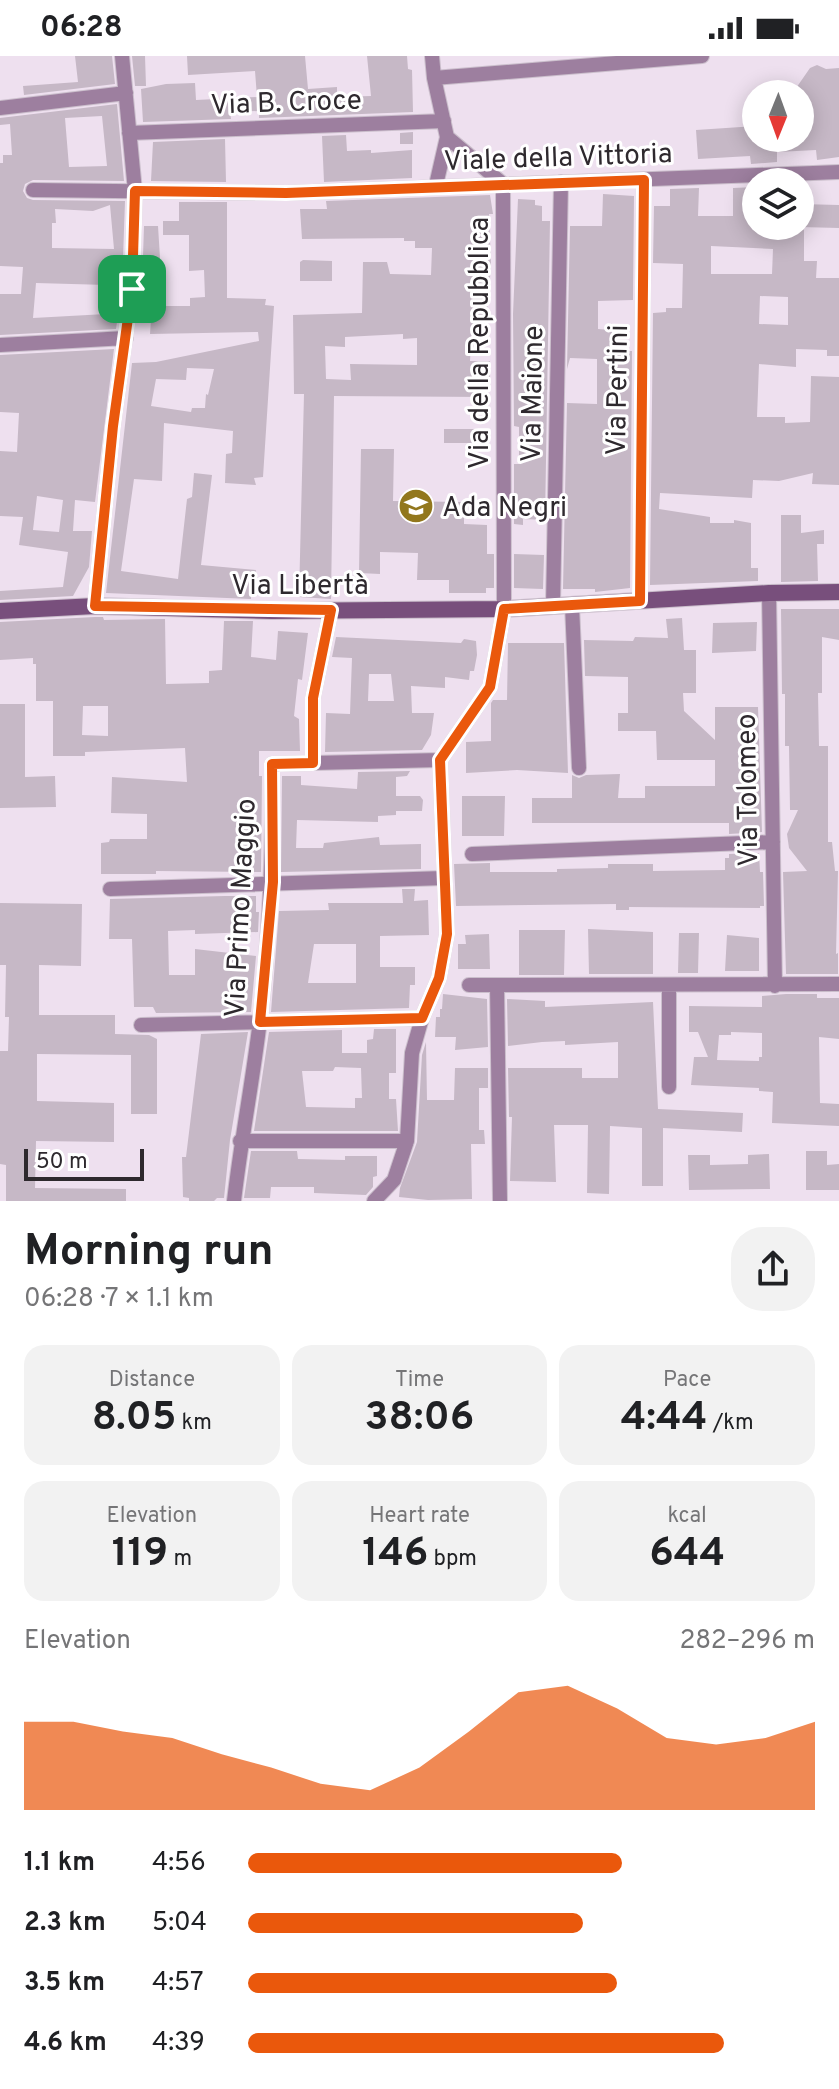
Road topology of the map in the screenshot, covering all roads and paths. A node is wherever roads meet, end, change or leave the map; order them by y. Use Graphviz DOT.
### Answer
graph roads {
  1 [pos="122,56"];
  2 [pos="432,56"];
  3 [pos="702,56"];
  4 [pos="434,78"];
  5 [pos="126,93"];
  6 [pos="0,108"];
  7 [pos="444,121"];
  8 [pos="129,133"];
  9 [pos="447,137"];
  10 [pos="839,172"];
  11 [pos="644,180"];
  12 [pos="561,182"];
  13 [pos="503,184"];
  14 [pos="436,185"];
  15 [pos="33,190"];
  16 [pos="135,191"];
  17 [pos="126,338"];
  18 [pos="0,345"];
  19 [pos="839,592"];
  20 [pos="769,593"];
  21 [pos="640,601"];
  22 [pos="572,605"];
  23 [pos="95,606"];
  24 [pos="553,606"];
  25 [pos="504,609"];
  26 [pos="331,610"];
  27 [pos="0,611"];
  28 [pos="440,760"];
  29 [pos="313,763"];
  30 [pos="579,768"];
  31 [pos="773,842"];
  32 [pos="472,854"];
  33 [pos="444,878"];
  34 [pos="273,882"];
  35 [pos="110,889"];
  36 [pos="839,984"];
  37 [pos="469,985"];
  38 [pos="497,985"];
  39 [pos="669,986"];
  40 [pos="775,986"];
  41 [pos="422,1018"];
  42 [pos="260,1022"];
  43 [pos="141,1025"];
  44 [pos="669,1087"];
  45 [pos="240,1141"];
  46 [pos="407,1141"];
  47 [pos="234,1201"];
  48 [pos="374,1201"];
  49 [pos="500,1201"];
  1 -- 5 [label="street"];
  2 -- 4 [label="street"];
  3 -- 4 [label="street"];
  4 -- 7 [label="street"];
  5 -- 6 [label="street"];
  5 -- 8 [label="street"];
  7 -- 8 [label="street, Via B. Croce"];
  7 -- 9 [label="street"];
  8 -- 16 [label="street"];
  9 -- 13 [label="street, Via della Repubblica"];
  9 -- 14 [label="street"];
  10 -- 11 [label="street, Viale della Vittoria"];
  11 -- 12 [label="street, Viale della Vittoria"];
  11 -- 21 [label="street, Via Pertini"];
  12 -- 13 [label="street, Viale della Vittoria"];
  12 -- 24 [label="street, Via Maione"];
  13 -- 14 [label="street, Viale della Vittoria"];
  13 -- 25 [label="street, Via della Repubblica"];
  14 -- 16 [label="street, Viale della Vittoria"];
  15 -- 16 [label="street, Viale della Vittoria"];
  16 -- 17 [label="street"];
  17 -- 18 [label="street"];
  17 -- 23 [label="street"];
  19 -- 20 [label="street, Via Libertà"];
  20 -- 21 [label="street, Via Libertà"];
  20 -- 31 [label="street, Via Tolomeo"];
  21 -- 22 [label="street, Via Libertà"];
  22 -- 24 [label="street, Via Libertà"];
  22 -- 30 [label="street"];
  23 -- 26 [label="street, Via Libertà"];
  23 -- 27 [label="street, Via Libertà"];
  24 -- 25 [label="street, Via Libertà"];
  25 -- 26 [label="street, Via Libertà"];
  25 -- 28 [label="street, Via della Repubblica"];
  26 -- 29 [label="street"];
  28 -- 29 [label="street"];
  28 -- 33 [label="street"];
  29 -- 34 [label="street, Via Primo Maggio"];
  31 -- 32 [label="street"];
  31 -- 40 [label="street, Via Tolomeo"];
  33 -- 34 [label="street"];
  33 -- 41 [label="street"];
  34 -- 35 [label="street"];
  34 -- 42 [label="street, Via Primo Maggio"];
  36 -- 40 [label="street"];
  37 -- 38 [label="street"];
  38 -- 39 [label="street"];
  38 -- 49 [label="street"];
  39 -- 40 [label="street"];
  39 -- 44 [label="street"];
  41 -- 42 [label="street"];
  41 -- 46 [label="street"];
  42 -- 43 [label="street"];
  42 -- 45 [label="street, Via Primo Maggio"];
  45 -- 46 [label="street"];
  45 -- 47 [label="street, Via Primo Maggio"];
  46 -- 48 [label="street"];
}
